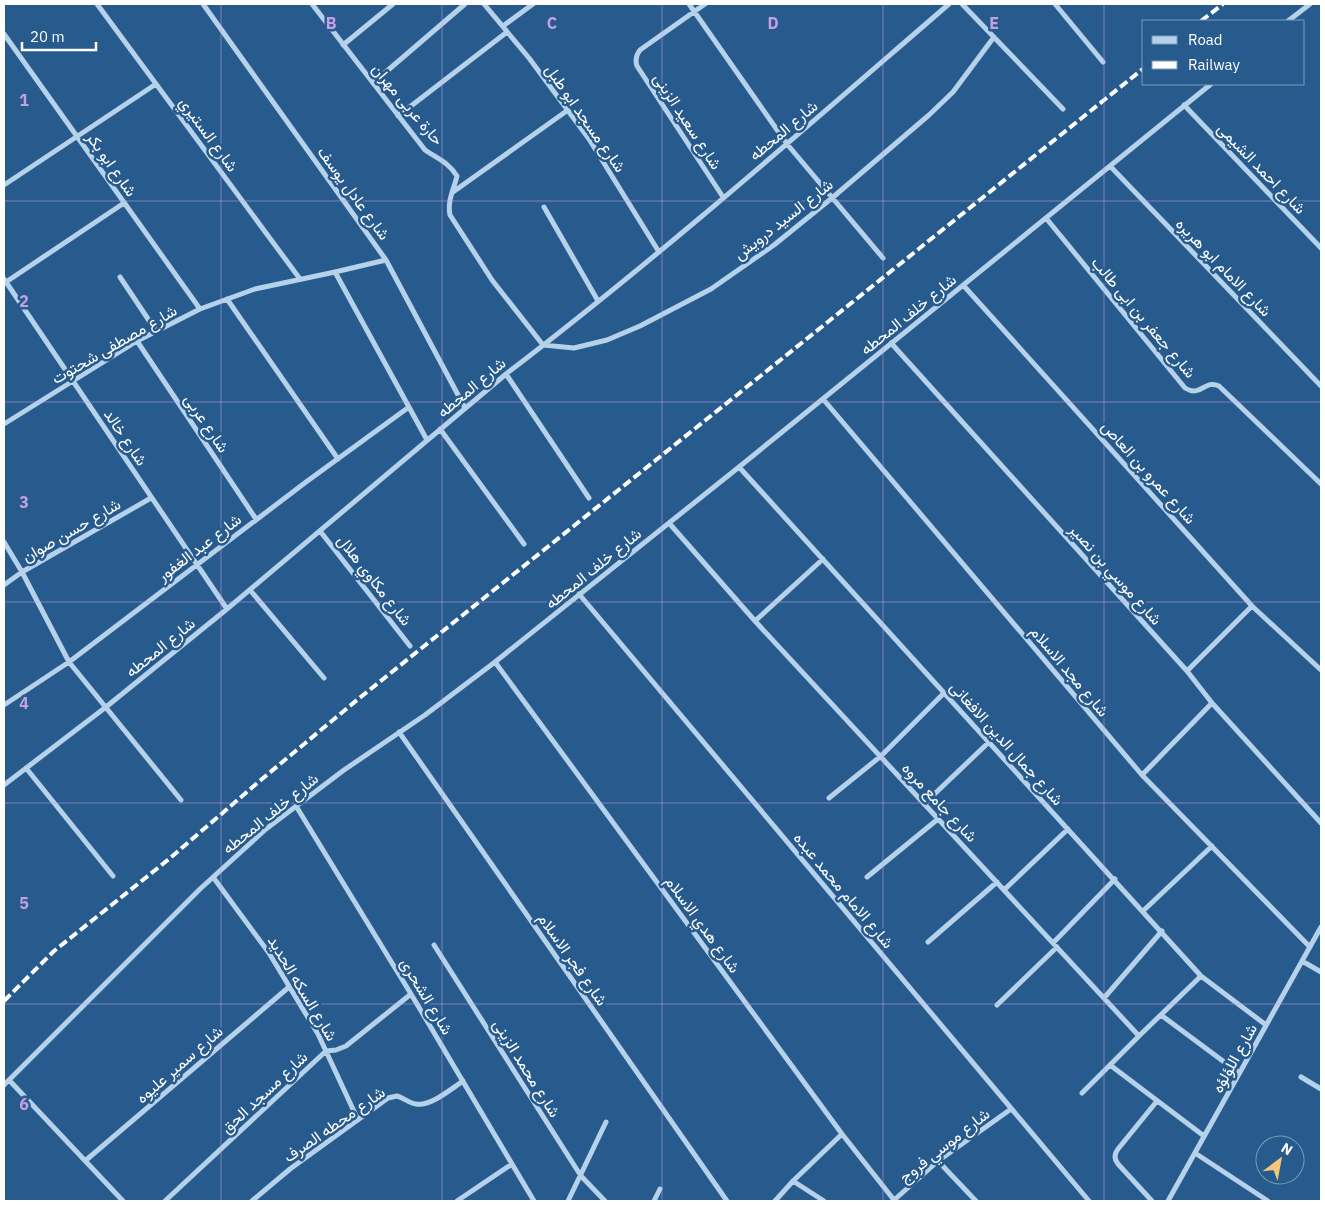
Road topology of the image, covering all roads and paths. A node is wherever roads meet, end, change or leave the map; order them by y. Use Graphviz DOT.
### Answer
graph roads {
  1 [pos="97,4"];
  2 [pos="203,4"];
  3 [pos="312,4"];
  4 [pos="393,4"];
  5 [pos="465,4"];
  6 [pos="484,4"];
  7 [pos="533,4"];
  8 [pos="689,4"];
  9 [pos="705,4"];
  10 [pos="949,4"];
  11 [pos="962,4"];
  12 [pos="1055,4"];
  13 [pos="1310,4"];
  14 [pos="694,12"];
  15 [pos="1289,20"];
  16 [pos="503,26"];
  17 [pos="507,32"];
  18 [pos="4,34"];
  19 [pos="994,37"];
  20 [pos="9,42"];
  21 [pos="343,44"];
  22 [pos="4,46"];
  23 [pos="1103,62"];
  24 [pos="373,83"];
  25 [pos="156,84"];
  26 [pos="1210,85"];
  27 [pos="1184,105"];
  28 [pos="1063,109"];
  29 [pos="568,110"];
  30 [pos="398,116"];
  31 [pos="77,136"];
  32 [pos="787,144"];
  33 [pos="1110,166"];
  34 [pos="4,185"];
  35 [pos="453,192"];
  36 [pos="723,197"];
  37 [pos="832,198"];
  38 [pos="124,203"];
  39 [pos="544,207"];
  40 [pos="1046,218"];
  41 [pos="1321,248"];
  42 [pos="659,252"];
  43 [pos="883,258"];
  44 [pos="386,260"];
  45 [pos="335,272"];
  46 [pos="120,277"];
  47 [pos="300,279"];
  48 [pos="5,280"];
  49 [pos="964,285"];
  50 [pos="227,299"];
  51 [pos="598,301"];
  52 [pos="200,309"];
  53 [pos="156,331"];
  54 [pos="137,341"];
  55 [pos="891,343"];
  56 [pos="543,345"];
  57 [pos="506,374"];
  58 [pos="72,381"];
  59 [pos="1321,386"];
  60 [pos="824,399"];
  61 [pos="410,407"];
  62 [pos="466,408"];
  63 [pos="4,424"];
  64 [pos="440,429"];
  65 [pos="427,440"];
  66 [pos="338,459"];
  67 [pos="739,467"];
  68 [pos="1321,484"];
  69 [pos="152,498"];
  70 [pos="589,498"];
  71 [pos="256,519"];
  72 [pos="669,523"];
  73 [pos="320,531"];
  74 [pos="4,542"];
  75 [pos="524,544"];
  76 [pos="823,559"];
  77 [pos="196,564"];
  78 [pos="22,572"];
  79 [pos="4,585"];
  80 [pos="250,590"];
  81 [pos="579,594"];
  82 [pos="1252,606"];
  83 [pos="227,609"];
  84 [pos="755,621"];
  85 [pos="410,646"];
  86 [pos="68,662"];
  87 [pos="495,662"];
  88 [pos="1321,670"];
  89 [pos="1187,671"];
  90 [pos="324,678"];
  91 [pos="944,692"];
  92 [pos="1212,703"];
  93 [pos="4,705"];
  94 [pos="106,706"];
  95 [pos="399,732"];
  96 [pos="989,742"];
  97 [pos="881,756"];
  98 [pos="26,768"];
  99 [pos="1142,775"];
  100 [pos="4,785"];
  101 [pos="829,798"];
  102 [pos="181,800"];
  103 [pos="924,804"];
  104 [pos="296,806"];
  105 [pos="938,819"];
  106 [pos="1321,823"];
  107 [pos="1068,829"];
  108 [pos="1212,846"];
  109 [pos="113,876"];
  110 [pos="213,876"];
  111 [pos="867,877"];
  112 [pos="1114,879"];
  113 [pos="997,882"];
  114 [pos="1004,890"];
  115 [pos="1144,911"];
  116 [pos="1321,927"];
  117 [pos="1162,931"];
  118 [pos="928,942"];
  119 [pos="434,945"];
  120 [pos="1055,945"];
  121 [pos="1310,947"];
  122 [pos="1302,961"];
  123 [pos="1321,972"];
  124 [pos="1201,976"];
  125 [pos="289,987"];
  126 [pos="411,994"];
  127 [pos="1104,998"];
  128 [pos="997,1005"];
  129 [pos="1162,1015"];
  130 [pos="1266,1025"];
  131 [pos="1139,1036"];
  132 [pos="326,1051"];
  133 [pos="1110,1065"];
  134 [pos="1239,1073"];
  135 [pos="1301,1077"];
  136 [pos="9,1080"];
  137 [pos="463,1081"];
  138 [pos="4,1085"];
  139 [pos="1321,1089"];
  140 [pos="1082,1093"];
  141 [pos="1157,1101"];
  142 [pos="1011,1109"];
  143 [pos="358,1120"];
  144 [pos="606,1122"];
  145 [pos="842,1134"];
  146 [pos="1204,1136"];
  147 [pos="1195,1153"];
  148 [pos="85,1161"];
  149 [pos="938,1161"];
  150 [pos="512,1164"];
  151 [pos="581,1176"];
  152 [pos="793,1181"];
  153 [pos="660,1189"];
  154 [pos="123,1201"];
  155 [pos="165,1201"];
  156 [pos="252,1201"];
  157 [pos="457,1201"];
  158 [pos="534,1201"];
  159 [pos="568,1201"];
  160 [pos="605,1201"];
  161 [pos="654,1201"];
  162 [pos="727,1201"];
  163 [pos="775,1201"];
  164 [pos="824,1201"];
  165 [pos="893,1201"];
  166 [pos="976,1201"];
  167 [pos="1089,1201"];
  168 [pos="1152,1201"];
  169 [pos="1168,1201"];
  170 [pos="1268,1201"];
  1 -- 25 [label="street, شارع الستيري"];
  2 -- 44 [label="street, شارع عادل يوسف"];
  3 -- 21 [label="street, حارة عربى مهران"];
  4 -- 21 [label="street"];
  5 -- 24 [label="street"];
  6 -- 16 [label="street, شارع مسجد ابو طبل"];
  7 -- 16 [label="street"];
  8 -- 14 [label="street"];
  9 -- 14 [label="street"];
  10 -- 32 [label="street, شارع المحطه"];
  11 -- 19 [label="street"];
  12 -- 23 [label="street"];
  13 -- 15 [label="street"];
  14 -- 32 [label="street"];
  14 -- 36 [label="street, شارع سعيد الزينى"];
  16 -- 17 [label="street, شارع مسجد ابو طبل"];
  17 -- 29 [label="street, شارع مسجد ابو طبل"];
  17 -- 30 [label="street"];
  18 -- 20 [label="street, شارع ابو بكر"];
  19 -- 28 [label="street"];
  19 -- 37 [label="street, شارع السيد درويش"];
  20 -- 22 [label="street"];
  20 -- 31 [label="street, شارع ابو بكر"];
  21 -- 24 [label="street, حارة عربى مهران"];
  24 -- 30 [label="street, حارة عربى مهران"];
  25 -- 31 [label="street"];
  25 -- 47 [label="street, شارع الستيري"];
  26 -- 27 [label="street, شارع خلف المحطه"];
  27 -- 33 [label="street, شارع خلف المحطه"];
  27 -- 41 [label="street, شارع احمد الشيمى"];
  29 -- 35 [label="street"];
  29 -- 42 [label="street, شارع مسجد ابو طبل"];
  30 -- 35 [label="street, حارة عربى مهران"];
  31 -- 34 [label="street"];
  31 -- 38 [label="street, شارع ابو بكر"];
  32 -- 36 [label="street, شارع المحطه"];
  32 -- 37 [label="street"];
  33 -- 40 [label="street, شارع خلف المحطه"];
  33 -- 59 [label="street, شارع الامام ابو هريره"];
  35 -- 56 [label="street, حارة عربى مهران"];
  36 -- 42 [label="street, شارع المحطه"];
  37 -- 43 [label="street"];
  37 -- 56 [label="street, شارع السيد درويش"];
  38 -- 48 [label="street"];
  38 -- 52 [label="street, شارع ابو بكر"];
  39 -- 51 [label="street"];
  40 -- 49 [label="street, شارع خلف المحطه"];
  40 -- 68 [label="street, شارع جعفر بن ابى طالب"];
  42 -- 51 [label="street, شارع المحطه"];
  44 -- 45 [label="street, شارع مصطفى شحتوت"];
  44 -- 62 [label="street, شارع عادل يوسف"];
  45 -- 47 [label="street, شارع مصطفى شحتوت"];
  45 -- 61 [label="street"];
  46 -- 53 [label="street"];
  47 -- 50 [label="street, شارع مصطفى شحتوت"];
  48 -- 58 [label="street, شارع خالد"];
  49 -- 55 [label="street, شارع خلف المحطه"];
  49 -- 82 [label="street, شارع عمرو بن العاص"];
  50 -- 52 [label="street, شارع مصطفى شحتوت"];
  50 -- 66 [label="street"];
  51 -- 56 [label="street, شارع المحطه"];
  52 -- 53 [label="street, شارع مصطفى شحتوت"];
  53 -- 54 [label="street, شارع مصطفى شحتوت"];
  54 -- 58 [label="street, شارع مصطفى شحتوت"];
  54 -- 71 [label="street, شارع عربى"];
  55 -- 60 [label="street, شارع خلف المحطه"];
  55 -- 89 [label="street, شارع موسي بن نصير"];
  56 -- 57 [label="street, شارع المحطه"];
  57 -- 62 [label="street, شارع المحطه"];
  57 -- 70 [label="street"];
  58 -- 63 [label="street, شارع مصطفى شحتوت"];
  58 -- 69 [label="street, شارع خالد"];
  60 -- 67 [label="street, شارع خلف المحطه"];
  60 -- 99 [label="street, شارع مجد الاسلام"];
  61 -- 65 [label="street"];
  61 -- 66 [label="street, شارع عبد الغفور"];
  62 -- 64 [label="street, شارع المحطه"];
  64 -- 65 [label="street, شارع المحطه"];
  64 -- 75 [label="street"];
  65 -- 73 [label="street, شارع المحطه"];
  66 -- 71 [label="street, شارع عبد الغفور"];
  67 -- 72 [label="street, شارع خلف المحطه"];
  67 -- 76 [label="street, شارع جمال الدين الافغانى"];
  69 -- 77 [label="street, شارع خالد"];
  69 -- 78 [label="street, شارع حسن صوان"];
  71 -- 77 [label="street, شارع عبد الغفور"];
  72 -- 81 [label="street, شارع خلف المحطه"];
  72 -- 84 [label="street, شارع جامع مروه"];
  73 -- 80 [label="street, شارع المحطه"];
  73 -- 85 [label="street, شارع مكاوي هلال"];
  74 -- 78 [label="street"];
  76 -- 84 [label="street"];
  76 -- 91 [label="street, شارع جمال الدين الافغانى"];
  77 -- 83 [label="street, شارع خالد"];
  77 -- 86 [label="street, شارع عبد الغفور"];
  78 -- 79 [label="street, شارع حسن صوان"];
  78 -- 86 [label="street"];
  80 -- 83 [label="street, شارع المحطه"];
  80 -- 90 [label="street"];
  81 -- 87 [label="street, شارع خلف المحطه"];
  81 -- 142 [label="street, شارع الامام محمد عبده"];
  82 -- 88 [label="street, شارع عمرو بن العاص"];
  82 -- 89 [label="street"];
  83 -- 94 [label="street, شارع المحطه"];
  84 -- 97 [label="street, شارع جامع مروه"];
  86 -- 93 [label="street, شارع عبد الغفور"];
  86 -- 94 [label="street"];
  87 -- 95 [label="street, شارع خلف المحطه"];
  87 -- 145 [label="street, شارع هدي الاسلام"];
  89 -- 92 [label="street, شارع موسي بن نصير"];
  91 -- 96 [label="street, شارع جمال الدين الافغانى"];
  91 -- 97 [label="street"];
  92 -- 99 [label="street"];
  92 -- 106 [label="street, شارع موسي بن نصير"];
  94 -- 98 [label="street, شارع المحطه"];
  94 -- 102 [label="street"];
  95 -- 104 [label="street, شارع خلف المحطه"];
  95 -- 162 [label="street, شارع فجر الاسلام"];
  96 -- 103 [label="street"];
  96 -- 107 [label="street, شارع جمال الدين الافغانى"];
  97 -- 101 [label="street"];
  97 -- 103 [label="street, شارع جامع مروه"];
  98 -- 100 [label="street, شارع المحطه"];
  98 -- 109 [label="street"];
  99 -- 108 [label="street, شارع مجد الاسلام"];
  103 -- 105 [label="street, شارع جامع مروه"];
  104 -- 110 [label="street, شارع خلف المحطه"];
  104 -- 126 [label="street, شارع الشحرى"];
  105 -- 111 [label="street"];
  105 -- 113 [label="street, شارع جامع مروه"];
  107 -- 112 [label="street, شارع جمال الدين الافغانى"];
  107 -- 114 [label="street"];
  108 -- 115 [label="street"];
  108 -- 121 [label="street, شارع مجد الاسلام"];
  110 -- 125 [label="street, شارع السكه الحديد"];
  110 -- 136 [label="street, شارع خلف المحطه"];
  112 -- 115 [label="street, شارع جمال الدين الافغانى"];
  112 -- 120 [label="street"];
  113 -- 114 [label="street, شارع جامع مروه"];
  113 -- 118 [label="street"];
  114 -- 120 [label="street, شارع جامع مروه"];
  115 -- 117 [label="street, شارع جمال الدين الافغانى"];
  116 -- 121 [label="street, شارع اللؤلؤه"];
  117 -- 124 [label="street, شارع جمال الدين الافغانى"];
  117 -- 127 [label="street"];
  119 -- 151 [label="street, شارع محمد الزينى"];
  120 -- 127 [label="street, شارع جامع مروه"];
  120 -- 128 [label="street"];
  121 -- 122 [label="street, شارع اللؤلؤه"];
  122 -- 123 [label="street"];
  122 -- 130 [label="street, شارع اللؤلؤه"];
  124 -- 129 [label="street"];
  124 -- 130 [label="street, شارع جمال الدين الافغانى"];
  125 -- 132 [label="street, شارع السكه الحديد"];
  125 -- 148 [label="street, شارع سمير عليوه"];
  126 -- 132 [label="street, شارع مسجد الحق"];
  126 -- 137 [label="street, شارع الشحرى"];
  127 -- 131 [label="street, شارع جامع مروه"];
  129 -- 131 [label="street"];
  129 -- 134 [label="street"];
  130 -- 134 [label="street, شارع اللؤلؤه"];
  131 -- 133 [label="street"];
  132 -- 143 [label="street, شارع السكه الحديد"];
  132 -- 155 [label="street, شارع مسجد الحق"];
  133 -- 140 [label="street"];
  133 -- 141 [label="street"];
  134 -- 146 [label="street, شارع اللؤلؤه"];
  135 -- 139 [label="street"];
  136 -- 138 [label="street, شارع خلف المحطه"];
  136 -- 148 [label="street"];
  137 -- 143 [label="street, شارع محطه الصرف"];
  137 -- 150 [label="street, شارع الشحرى"];
  141 -- 146 [label="street"];
  141 -- 168 [label="street"];
  142 -- 149 [label="street, شارع موسي فروج"];
  142 -- 167 [label="street, شارع الامام محمد عبده"];
  143 -- 156 [label="street, شارع محطه الصرف"];
  144 -- 151 [label="street"];
  145 -- 152 [label="street"];
  145 -- 165 [label="street, شارع هدي الاسلام"];
  146 -- 147 [label="street, شارع اللؤلؤه"];
  147 -- 169 [label="street, شارع اللؤلؤه"];
  147 -- 170 [label="street"];
  148 -- 154 [label="street"];
  149 -- 165 [label="street, شارع موسي فروج"];
  149 -- 166 [label="street"];
  150 -- 157 [label="street"];
  150 -- 158 [label="street, شارع الشحرى"];
  151 -- 159 [label="street"];
  151 -- 160 [label="street, شارع محمد الزينى"];
  152 -- 163 [label="street"];
  152 -- 164 [label="street"];
  153 -- 161 [label="street"];
}
